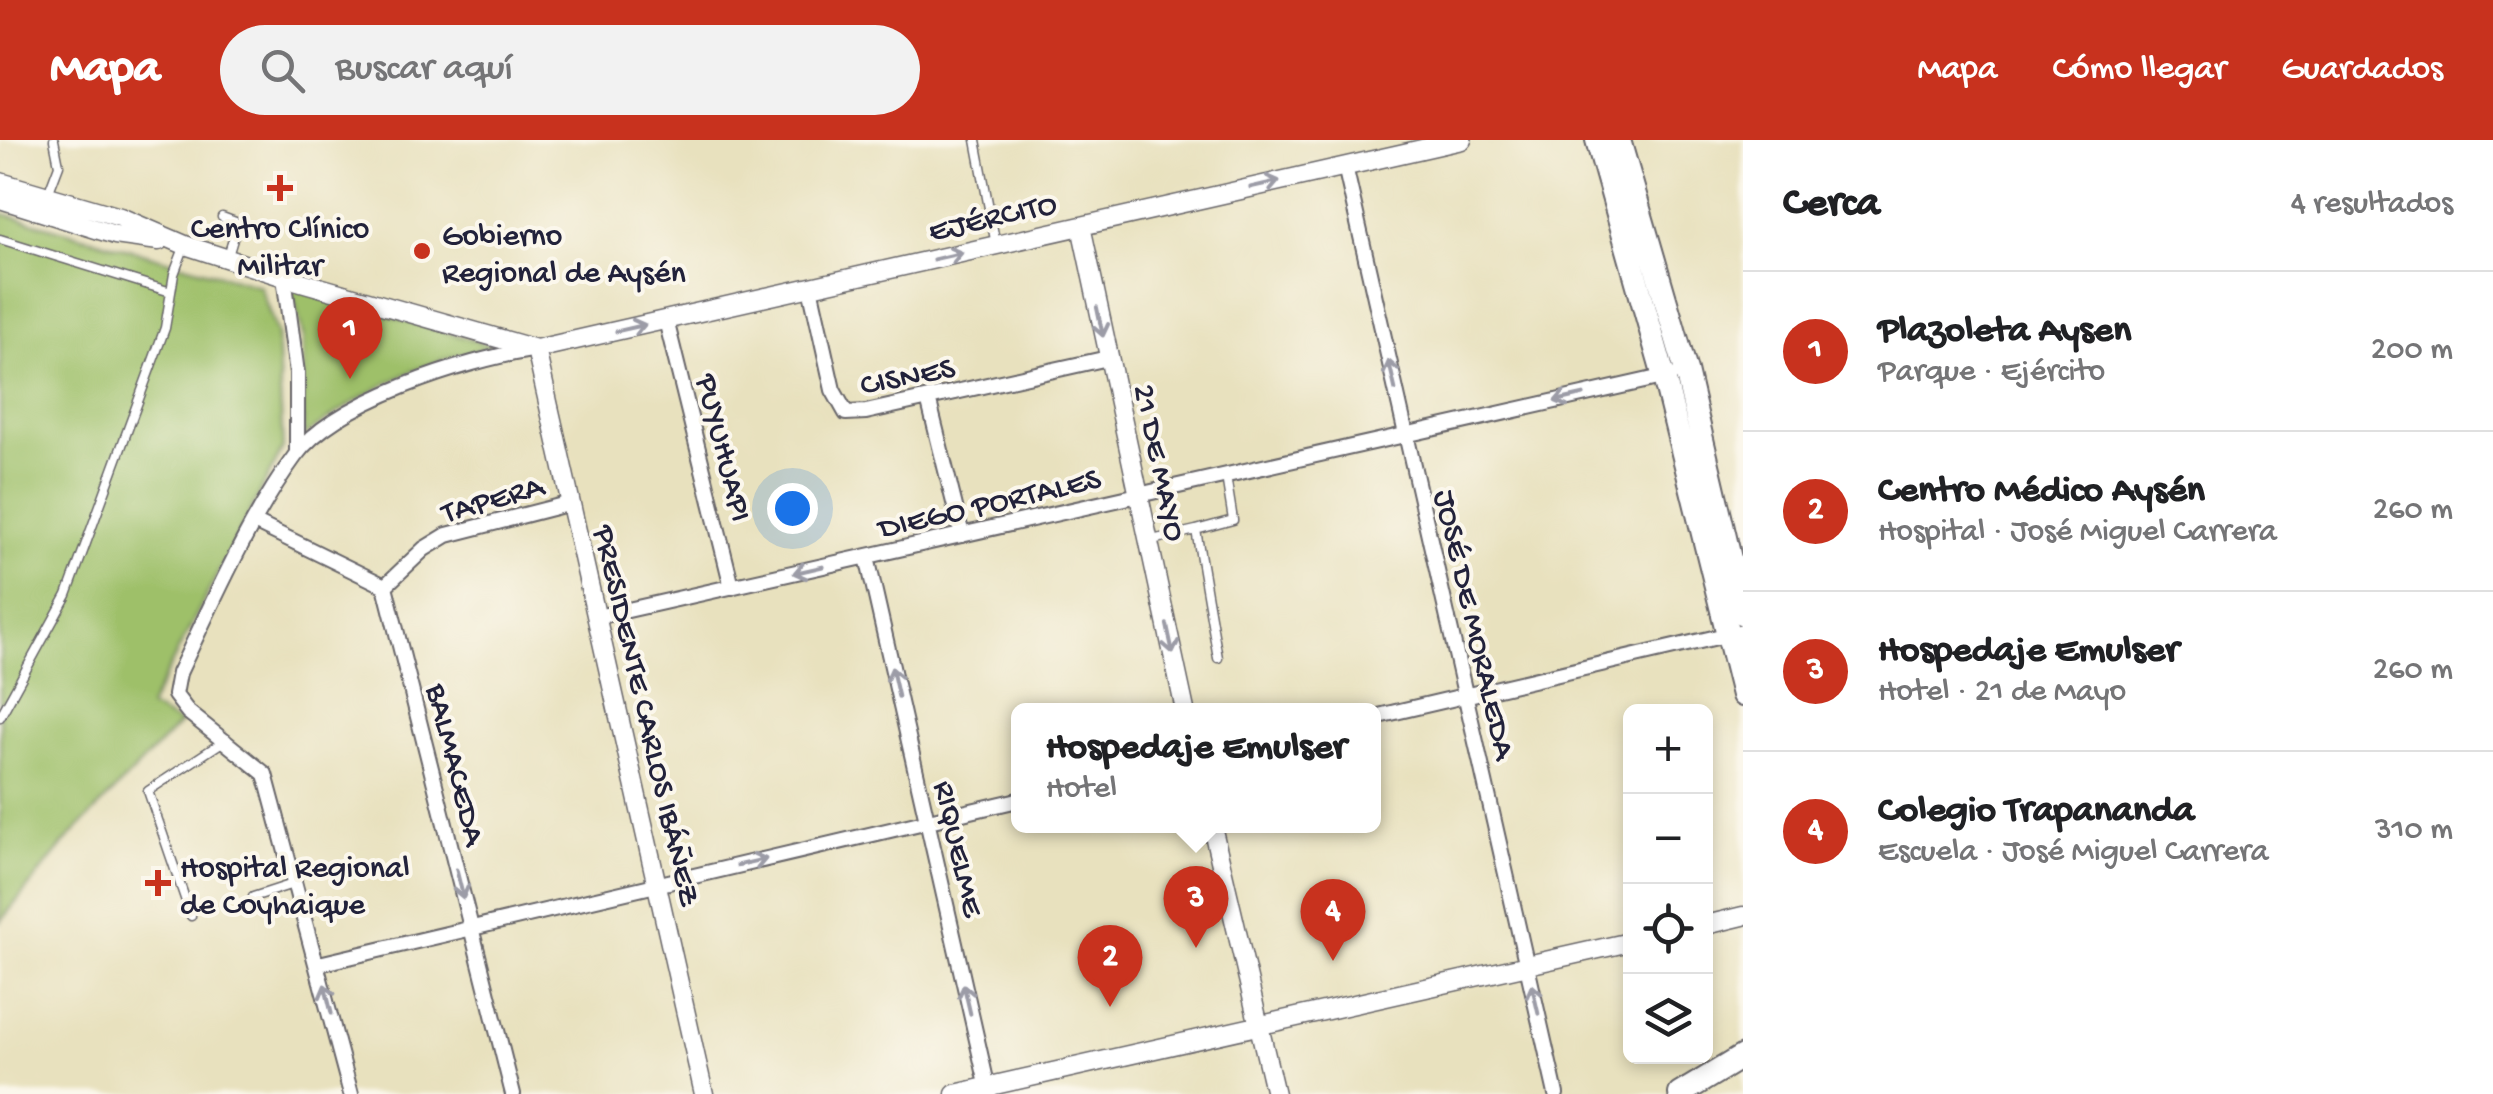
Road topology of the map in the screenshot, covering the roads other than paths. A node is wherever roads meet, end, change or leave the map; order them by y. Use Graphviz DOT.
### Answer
graph roads {
  1 [pos="54,140"];
  2 [pos="976,140"];
  3 [pos="1462,140"];
  4 [pos="1597,140"];
  5 [pos="1620,140"];
  6 [pos="1345,166"];
  7 [pos="0,182"];
  8 [pos="0,199"];
  9 [pos="45,204"];
  10 [pos="222,218"];
  11 [pos="1081,226"];
  12 [pos="0,239"];
  13 [pos="185,245"];
  14 [pos="996,245"];
  15 [pos="227,258"];
  16 [pos="284,277"];
  17 [pos="810,287"];
  18 [pos="171,292"];
  19 [pos="666,320"];
  20 [pos="536,349"];
  21 [pos="1108,358"];
  22 [pos="1675,374"];
  23 [pos="928,398"];
  24 [pos="1406,435"];
  25 [pos="297,453"];
  26 [pos="1226,476"];
  27 [pos="1138,496"];
  28 [pos="571,503"];
  29 [pos="256,524"];
  30 [pos="1196,530"];
  31 [pos="962,535"];
  32 [pos="1148,541"];
  33 [pos="866,557"];
  34 [pos="385,586"];
  35 [pos="732,587"];
  36 [pos="1743,614"];
  37 [pos="597,618"];
  38 [pos="1736,633"];
  39 [pos="1218,658"];
  40 [pos="1743,695"];
  41 [pos="1464,696"];
  42 [pos="1184,703"];
  43 [pos="3,705"];
  44 [pos="1381,715"];
  45 [pos="0,718"];
  46 [pos="227,739"];
  47 [pos="1011,802"];
  48 [pos="927,822"];
  49 [pos="1214,833"];
  50 [pos="297,882"];
  51 [pos="657,884"];
  52 [pos="253,897"];
  53 [pos="191,916"];
  54 [pos="1743,916"];
  55 [pos="1713,922"];
  56 [pos="471,928"];
  57 [pos="1623,944"];
  58 [pos="320,964"];
  59 [pos="1527,965"];
  60 [pos="1260,1025"];
  61 [pos="1743,1056"];
  62 [pos="988,1090"];
  63 [pos="351,1094"];
  64 [pos="513,1094"];
  65 [pos="704,1094"];
  66 [pos="955,1094"];
  67 [pos="1275,1094"];
  68 [pos="1556,1094"];
  69 [pos="1680,1094"];
  1 -- 9 [label="lane"];
  2 -- 14 [label="lane"];
  3 -- 6 [label="street, EJÉRCITO"];
  4 -- 22 [label="main road"];
  5 -- 22 [label="main road"];
  11 -- 6 [label="street, EJÉRCITO, one-way"];
  24 -- 6 [label="street, JOSÉ DE MORALEDA, one-way"];
  7 -- 9 [label="street, EJÉRCITO"];
  8 -- 9 [label="street, EJÉRCITO"];
  9 -- 13 [label="street, EJÉRCITO"];
  10 -- 15 [label="lane"];
  11 -- 14 [label="street, EJÉRCITO"];
  11 -- 21 [label="street, 21 DE MAYO, one-way"];
  12 -- 18 [label="lane"];
  13 -- 15 [label="street, EJÉRCITO"];
  13 -- 18 [label="lane"];
  17 -- 14 [label="street, EJÉRCITO, one-way"];
  15 -- 16 [label="street, EJÉRCITO"];
  16 -- 20 [label="street, EJÉRCITO"];
  16 -- 25 [label="street"];
  17 -- 19 [label="street, EJÉRCITO"];
  17 -- 23 [label="street, CISNES"];
  18 -- 43 [label="lane"];
  20 -- 19 [label="street, EJÉRCITO, one-way"];
  19 -- 35 [label="street, PUYUHUAPI"];
  20 -- 25 [label="street, EJÉRCITO"];
  20 -- 28 [label="street, PRESIDENTE CARLOS IBÁÑEZ"];
  21 -- 23 [label="street, CISNES"];
  21 -- 27 [label="street, 21 DE MAYO"];
  22 -- 24 [label="street, DIEGO PORTALES, one-way"];
  22 -- 36 [label="main road"];
  22 -- 38 [label="main road"];
  23 -- 31 [label="street"];
  24 -- 26 [label="street, DIEGO PORTALES"];
  24 -- 41 [label="street, JOSÉ DE MORALEDA"];
  25 -- 29 [label="street, EJÉRCITO"];
  26 -- 27 [label="street, DIEGO PORTALES"];
  26 -- 30 [label="lane"];
  27 -- 31 [label="street, DIEGO PORTALES"];
  27 -- 32 [label="street, 21 DE MAYO"];
  28 -- 34 [label="street, TAPERA"];
  28 -- 37 [label="street, PRESIDENTE CARLOS IBÁÑEZ"];
  29 -- 34 [label="street"];
  29 -- 46 [label="street, EJÉRCITO"];
  30 -- 32 [label="lane"];
  30 -- 39 [label="lane"];
  31 -- 33 [label="street, DIEGO PORTALES"];
  32 -- 42 [label="street, 21 DE MAYO, one-way"];
  33 -- 35 [label="street, DIEGO PORTALES, one-way"];
  48 -- 33 [label="street, RIQUELME, one-way"];
  34 -- 56 [label="street, BALMACEDA, one-way"];
  35 -- 37 [label="street, DIEGO PORTALES"];
  37 -- 51 [label="street, PRESIDENTE CARLOS IBÁÑEZ"];
  38 -- 40 [label="main road"];
  38 -- 41 [label="street"];
  41 -- 44 [label="street"];
  41 -- 59 [label="street, JOSÉ DE MORALEDA"];
  43 -- 45 [label="lane"];
  46 -- 50 [label="street"];
  46 -- 53 [label="lane"];
  47 -- 48 [label="street"];
  51 -- 48 [label="street, one-way"];
  62 -- 48 [label="street, RIQUELME, one-way"];
  49 -- 60 [label="street"];
  50 -- 52 [label="lane"];
  50 -- 58 [label="street"];
  51 -- 56 [label="street"];
  51 -- 65 [label="street, PRESIDENTE CARLOS IBÁÑEZ"];
  54 -- 55 [label="street"];
  56 -- 58 [label="street"];
  56 -- 64 [label="street, BALMACEDA"];
  57 -- 59 [label="street"];
  63 -- 58 [label="street, one-way"];
  59 -- 60 [label="street"];
  68 -- 59 [label="street, JOSÉ DE MORALEDA, one-way"];
  60 -- 62 [label="street"];
  60 -- 67 [label="street"];
  61 -- 69 [label="main road"];
  62 -- 66 [label="street"];
}
